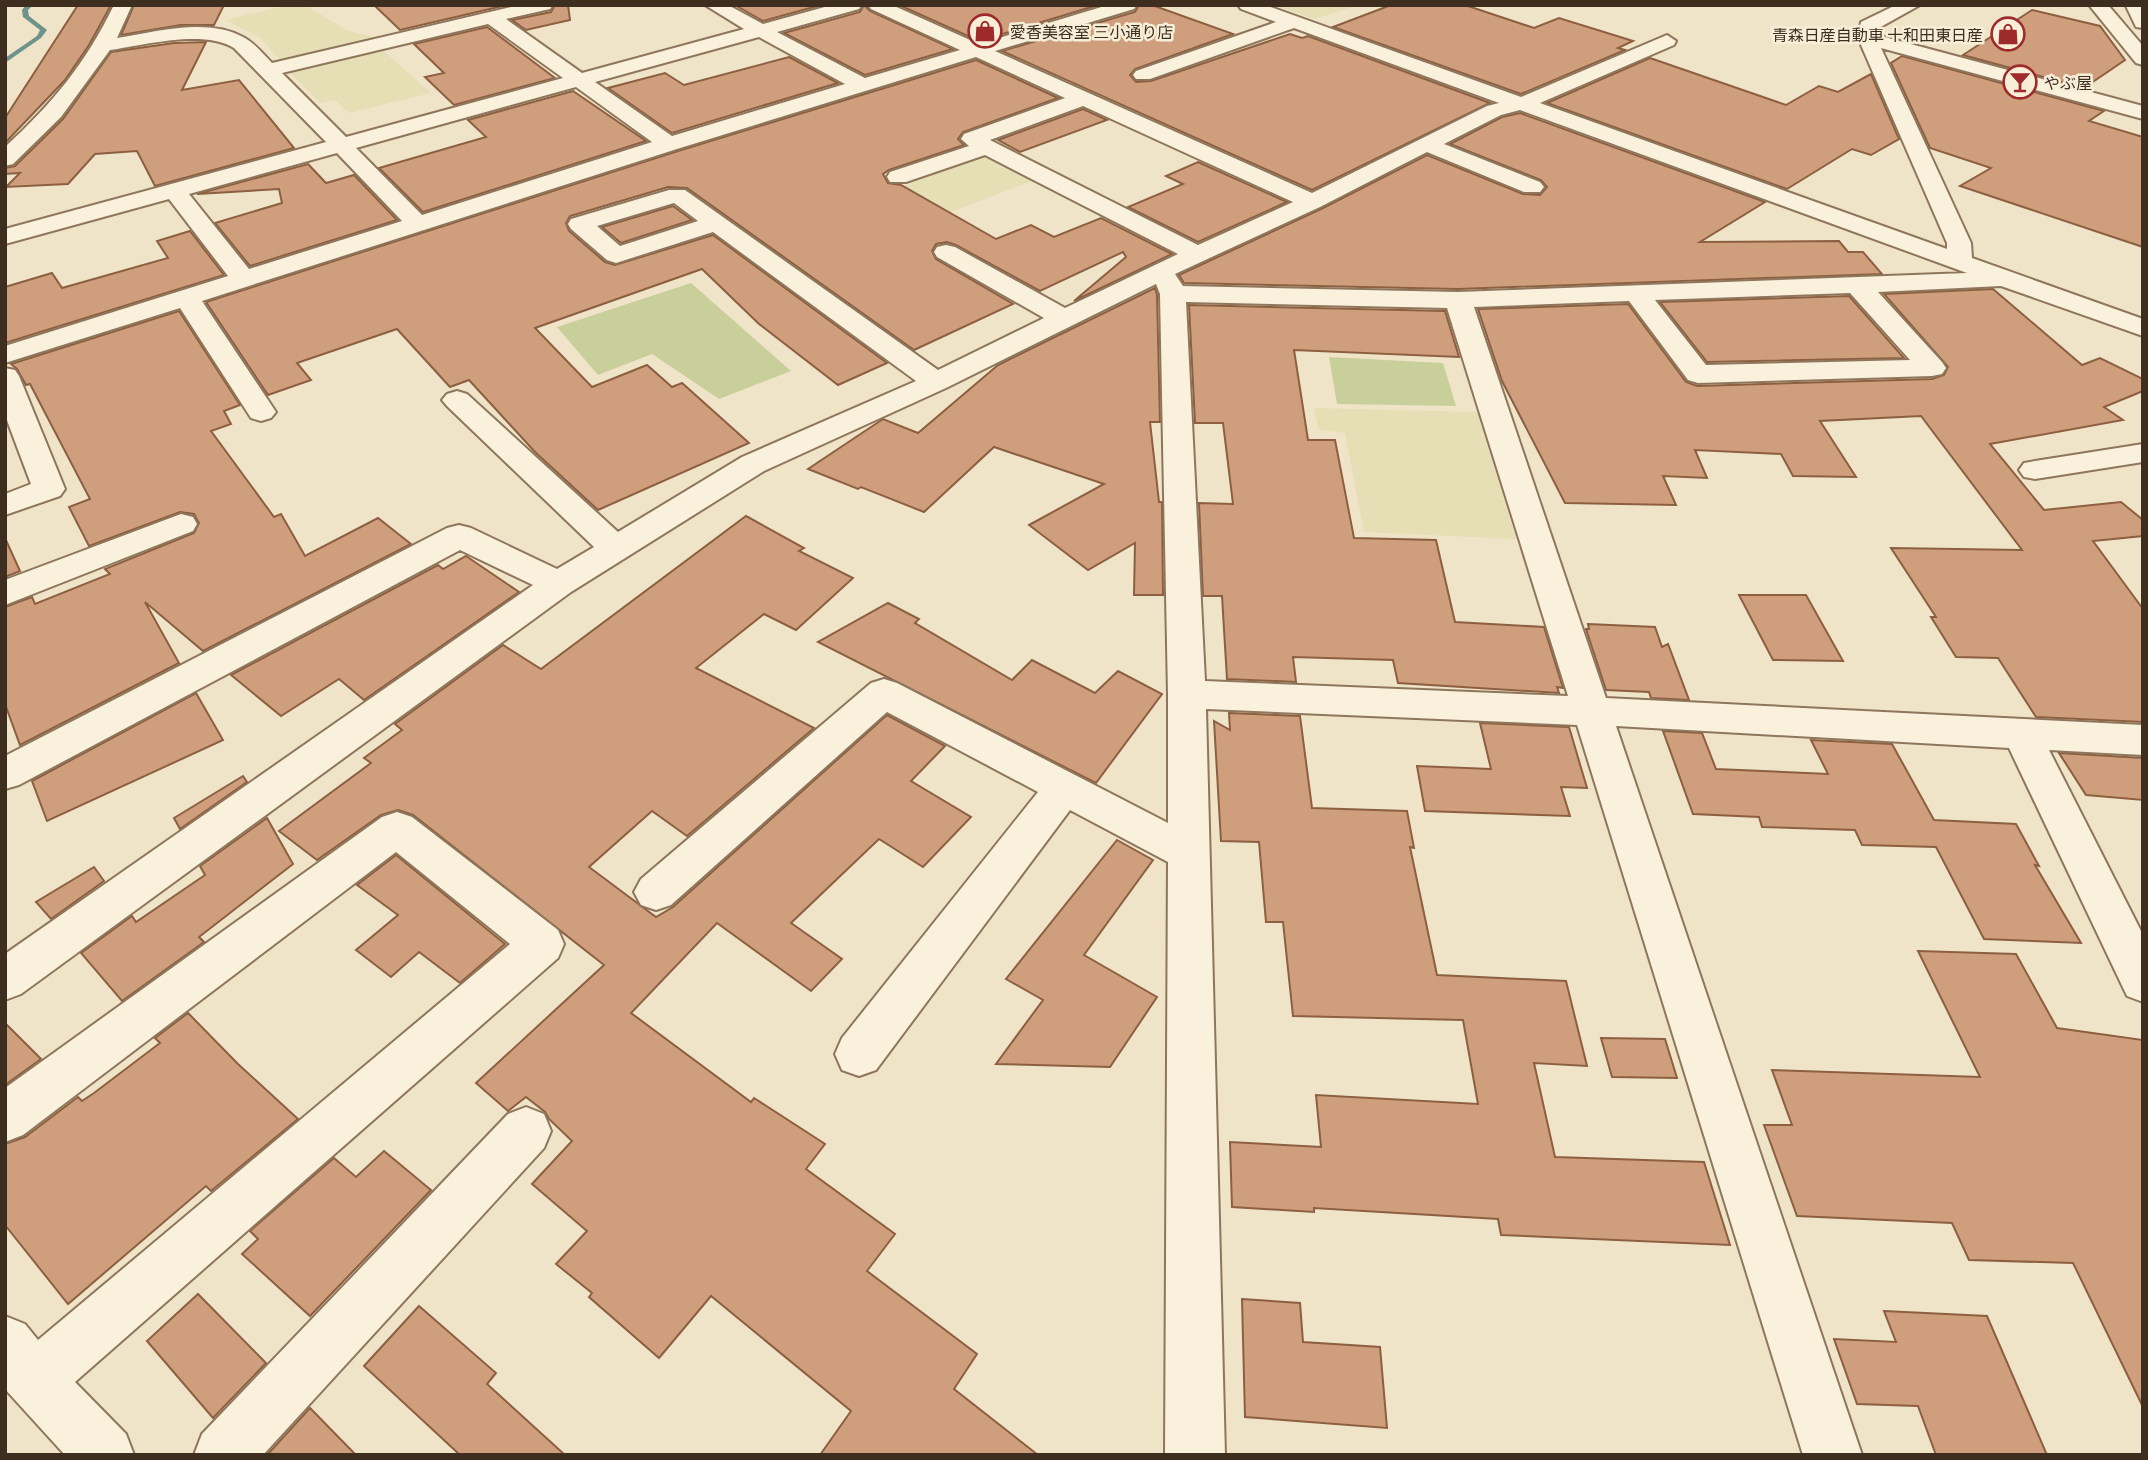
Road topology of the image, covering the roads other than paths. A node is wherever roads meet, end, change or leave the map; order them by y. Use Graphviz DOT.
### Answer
graph roads {
  1 [pos="123,5"];
  2 [pos="544,5"];
  3 [pos="714,5"];
  4 [pos="853,5"];
  5 [pos="877,5"];
  6 [pos="1128,5"];
  7 [pos="1247,5"];
  8 [pos="1911,5"];
  9 [pos="2098,5"];
  10 [pos="2140,5"];
  11 [pos="492,18"];
  12 [pos="1293,22"];
  13 [pos="2143,23"];
  14 [pos="761,30"];
  15 [pos="1867,38"];
  16 [pos="1667,41"];
  17 [pos="104,45"];
  18 [pos="975,52"];
  19 [pos="2143,59"];
  20 [pos="268,70"];
  21 [pos="1143,75"];
  22 [pos="576,80"];
  23 [pos="862,85"];
  24 [pos="1082,99"];
  25 [pos="1521,104"];
  26 [pos="2143,113"];
  27 [pos="341,144"];
  28 [pos="1426,144"];
  29 [pos="668,145"];
  30 [pos="987,146"];
  31 [pos="5,159"];
  32 [pos="898,177"];
  33 [pos="1532,187"];
  34 [pos="174,190"];
  35 [pos="1312,202"];
  36 [pos="418,223"];
  37 [pos="715,224"];
  38 [pos="5,237"];
  39 [pos="946,252"];
  40 [pos="1197,254"];
  41 [pos="1959,260"];
  42 [pos="244,279"];
  43 [pos="2008,279"];
  44 [pos="1167,284"];
  45 [pos="1857,285"];
  46 [pos="1635,292"];
  47 [pos="186,297"];
  48 [pos="1458,300"];
  49 [pos="1065,319"];
  50 [pos="2143,328"];
  51 [pos="5,355"];
  52 [pos="5,376"];
  53 [pos="936,382"];
  54 [pos="457,400"];
  55 [pos="261,412"];
  56 [pos="2143,453"];
  57 [pos="2035,470"];
  58 [pos="5,505"];
  59 [pos="181,524"];
  60 [pos="615,548"];
  61 [pos="559,584"];
  62 [pos="5,593"];
  63 [pos="1187,694"];
  64 [pos="1591,711"];
  65 [pos="2021,733"];
  66 [pos="2143,740"];
  67 [pos="5,774"];
  68 [pos="1065,786"];
  69 [pos="1190,854"];
  70 [pos="656,892"];
  71 [pos="5,981"];
  72 [pos="2143,982"];
  73 [pos="859,1054"];
  74 [pos="5,1118"];
  75 [pos="526,1131"];
  76 [pos="20,1362"];
  77 [pos="105,1455"];
  78 [pos="223,1455"];
  79 [pos="1195,1455"];
  80 [pos="1833,1455"];
  1 -- 17 [label="street"];
  2 -- 11 [label="street"];
  3 -- 14 [label="street"];
  4 -- 14 [label="street"];
  5 -- 18 [label="street"];
  6 -- 18 [label="street"];
  7 -- 12 [label="street"];
  8 -- 15 [label="street"];
  9 -- 19 [label="street"];
  10 -- 13 [label="street"];
  11 -- 20 [label="street"];
  11 -- 22 [label="street"];
  12 -- 21 [label="street"];
  12 -- 25 [label="street"];
  14 -- 22 [label="street"];
  14 -- 23 [label="street"];
  15 -- 26 [label="street"];
  15 -- 41 [label="street"];
  16 -- 25 [label="street"];
  17 -- 20 [label="street"];
  17 -- 31 [label="street"];
  18 -- 23 [label="street"];
  18 -- 24 [label="street"];
  20 -- 27 [label="street"];
  22 -- 27 [label="street"];
  22 -- 29 [label="street"];
  23 -- 29 [label="street"];
  24 -- 30 [label="street"];
  24 -- 35 [label="street"];
  25 -- 28 [label="street"];
  25 -- 41 [label="street"];
  27 -- 34 [label="street"];
  27 -- 36 [label="street"];
  28 -- 33 [label="street"];
  28 -- 35 [label="street"];
  29 -- 36 [label="street"];
  30 -- 32 [label="street"];
  30 -- 40 [label="street"];
  34 -- 38 [label="street"];
  34 -- 42 [label="street"];
  35 -- 40 [label="street"];
  36 -- 42 [label="street"];
  37 -- 53 [label="street"];
  39 -- 49 [label="street"];
  40 -- 44 [label="street"];
  41 -- 43 [label="street"];
  42 -- 47 [label="street"];
  43 -- 45 [label="street"];
  43 -- 50 [label="street"];
  44 -- 48 [label="street"];
  44 -- 49 [label="street"];
  44 -- 63 [label="street"];
  45 -- 46 [label="street"];
  45 -- 46 [label="street"];
  46 -- 48 [label="street"];
  47 -- 51 [label="street"];
  47 -- 55 [label="street"];
  48 -- 64 [label="street"];
  49 -- 53 [label="street"];
  52 -- 58 [label="street"];
  53 -- 60 [label="street"];
  54 -- 60 [label="street"];
  56 -- 57 [label="street"];
  59 -- 62 [label="street"];
  60 -- 61 [label="street"];
  61 -- 67 [label="street"];
  61 -- 71 [label="street"];
  63 -- 64 [label="street"];
  63 -- 69 [label="street"];
  64 -- 65 [label="street"];
  64 -- 80 [label="street"];
  65 -- 66 [label="street"];
  65 -- 72 [label="street"];
  68 -- 69 [label="street"];
  68 -- 70 [label="street"];
  68 -- 73 [label="street"];
  69 -- 79 [label="street"];
  74 -- 76 [label="street"];
  75 -- 78 [label="street"];
  76 -- 77 [label="street"];
}
